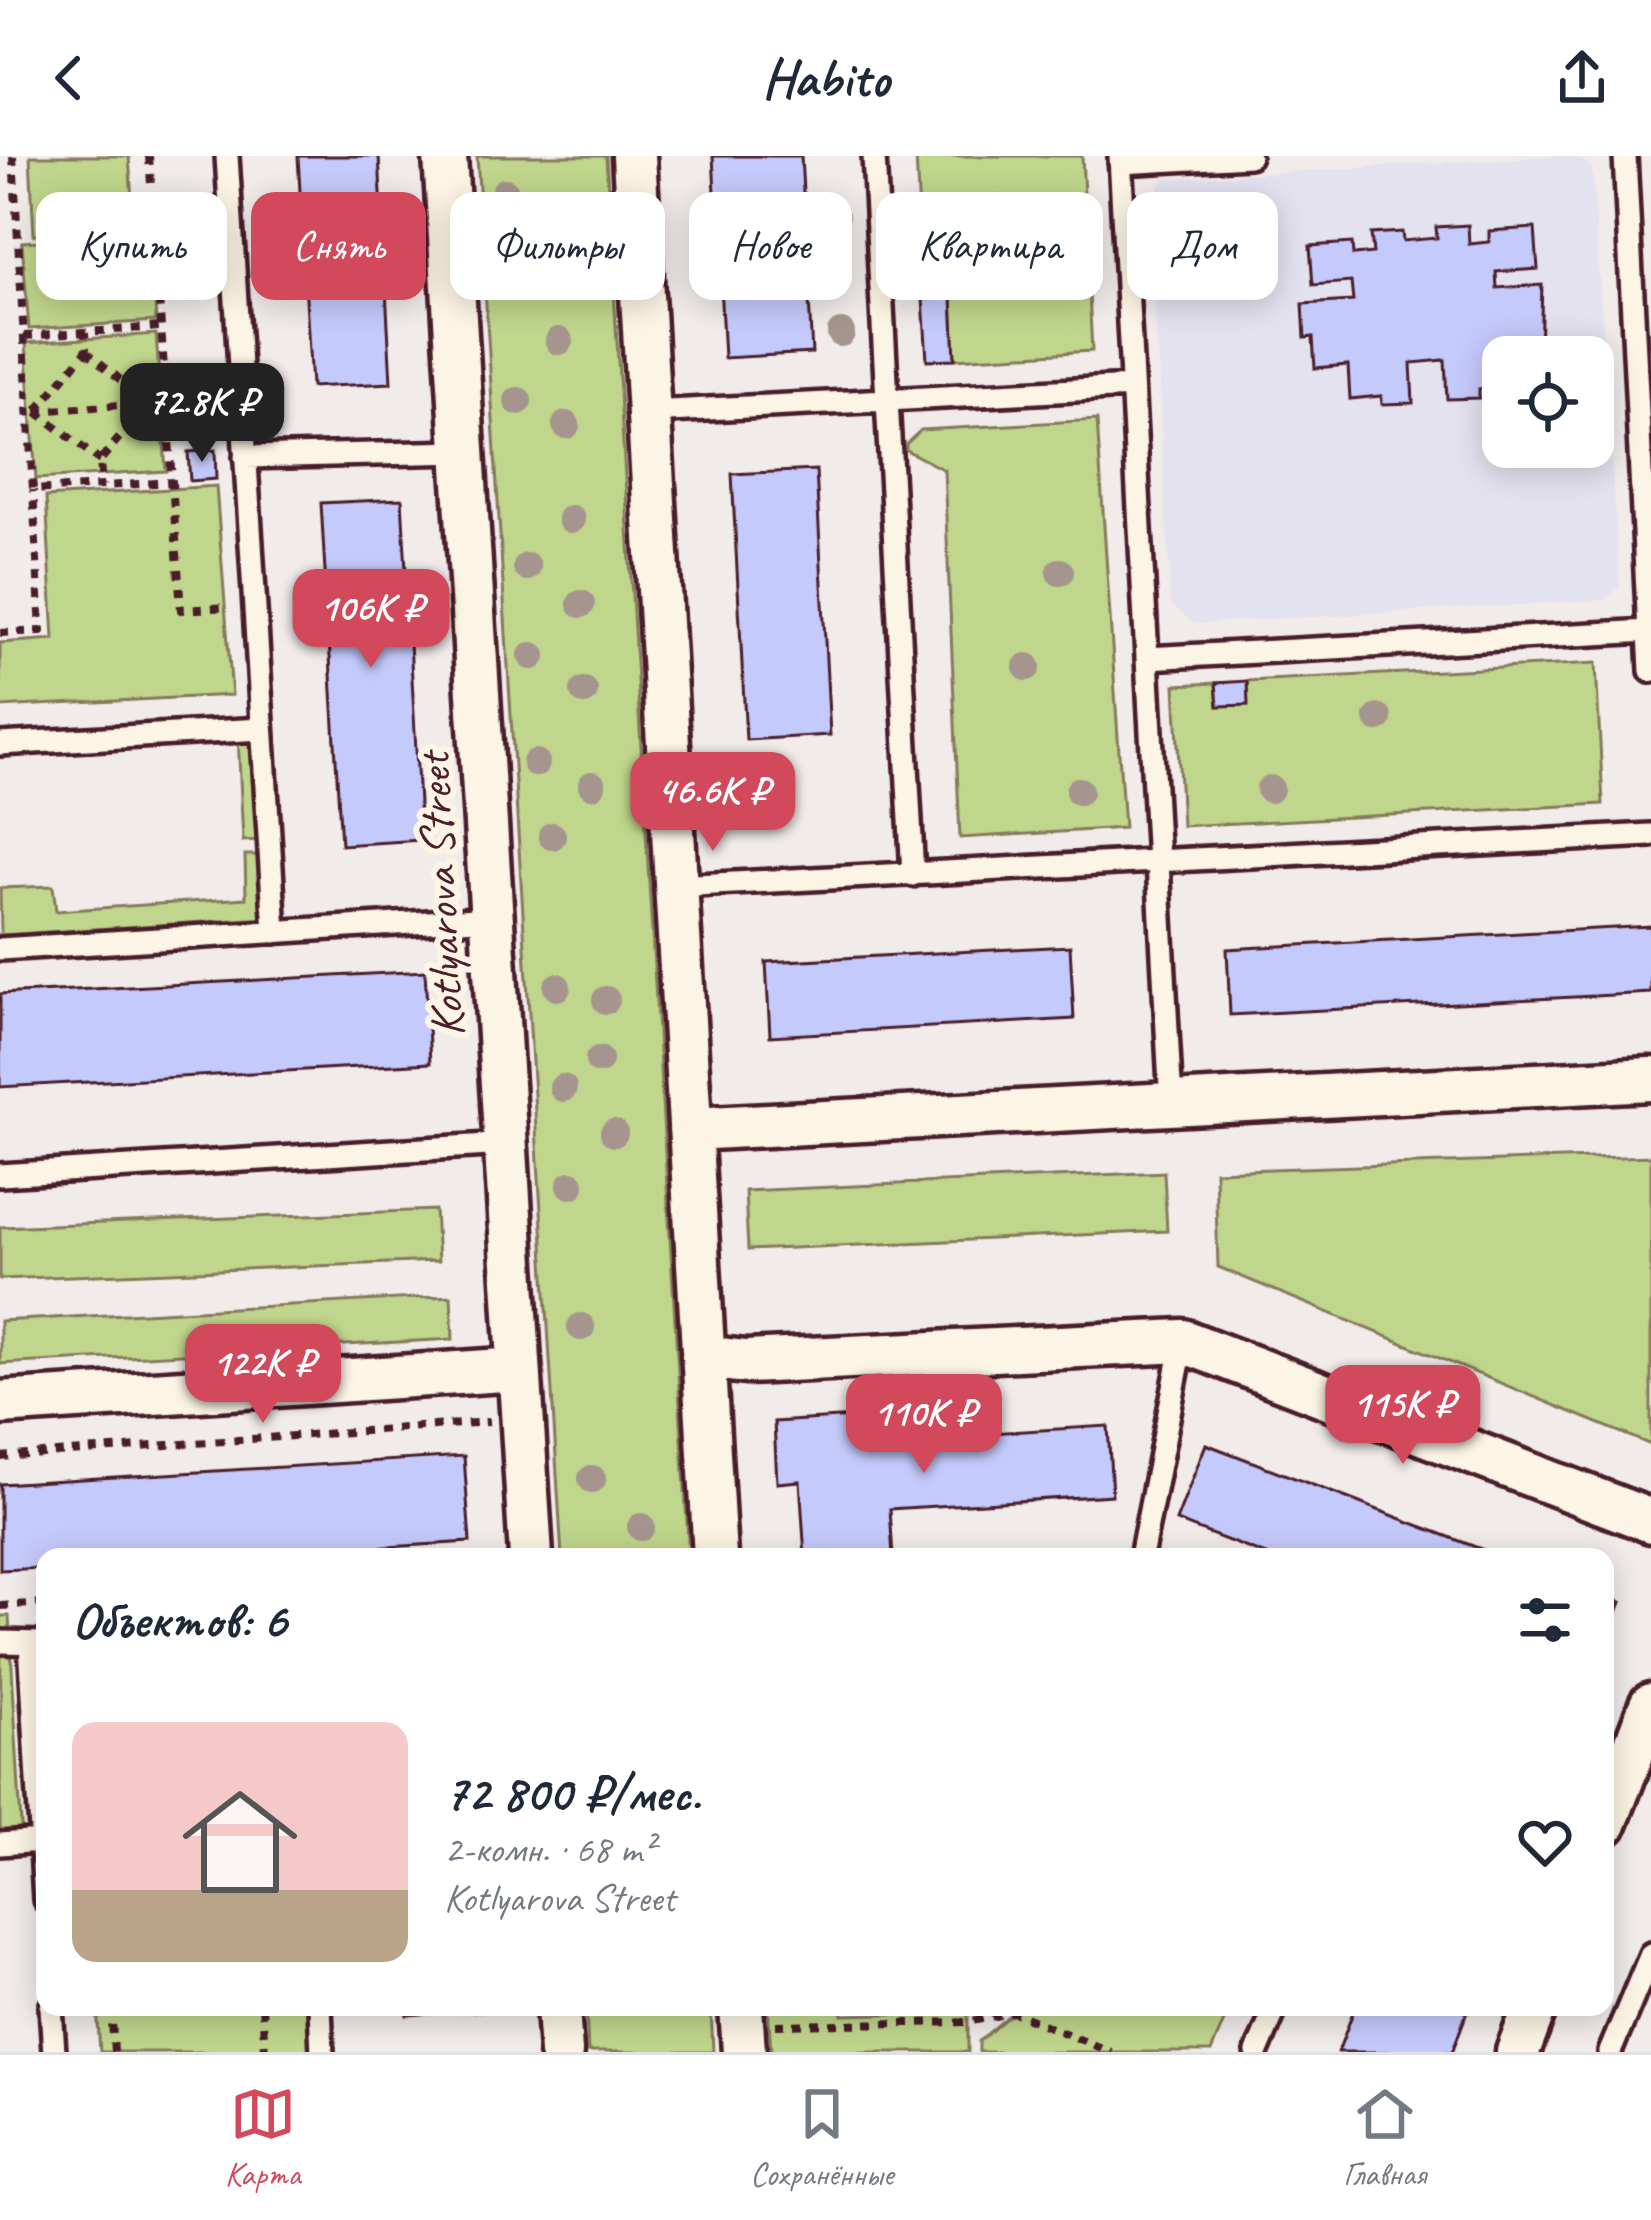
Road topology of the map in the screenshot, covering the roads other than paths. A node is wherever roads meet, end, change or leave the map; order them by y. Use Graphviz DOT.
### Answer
graph roads {
  1 [pos="226,156"];
  2 [pos="445,156"];
  3 [pos="634,156"];
  4 [pos="874,156"];
  5 [pos="1249,156"];
  6 [pos="1624,156"];
  7 [pos="1120,159"];
  8 [pos="1643,368"];
  9 [pos="1132,387"];
  10 [pos="887,400"];
  11 [pos="649,412"];
  12 [pos="464,452"];
  13 [pos="245,458"];
  14 [pos="1649,632"];
  15 [pos="1147,658"];
  16 [pos="1651,670"];
  17 [pos="262,729"];
  18 [pos="0,745"];
  19 [pos="1651,835"];
  20 [pos="1157,862"];
  21 [pos="913,875"];
  22 [pos="676,886"];
  23 [pos="492,918"];
  24 [pos="275,932"];
  25 [pos="0,949"];
  26 [pos="1651,1079"];
  27 [pos="1171,1104"];
  28 [pos="691,1129"];
  29 [pos="506,1144"];
  30 [pos="0,1175"];
  31 [pos="1183,1341"];
  32 [pos="704,1357"];
  33 [pos="519,1369"];
  34 [pos="0,1402"];
  35 [pos="1651,1521"];
  36 [pos="530,1548"];
  37 [pos="715,1548"];
  38 [pos="1143,1548"];
  39 [pos="0,1642"];
  40 [pos="36,1643"];
  41 [pos="1651,1705"];
  42 [pos="1614,1801"];
  43 [pos="36,1841"];
  44 [pos="0,1844"];
  45 [pos="1651,1954"];
  46 [pos="52,2016"];
  47 [pos="320,2016"];
  48 [pos="559,2016"];
  49 [pos="1272,2016"];
  50 [pos="1532,2016"];
  51 [pos="54,2052"];
  52 [pos="322,2052"];
  53 [pos="561,2052"];
  54 [pos="1257,2052"];
  55 [pos="1518,2052"];
  56 [pos="1610,2052"];
  1 -- 13 [label="lane"];
  2 -- 12 [label="street, Kotlyarova Street"];
  3 -- 11 [label="street"];
  4 -- 10 [label="lane"];
  5 -- 7 [label="lane"];
  6 -- 8 [label="lane"];
  7 -- 9 [label="lane"];
  8 -- 14 [label="lane"];
  9 -- 10 [label="lane"];
  9 -- 15 [label="lane"];
  10 -- 11 [label="lane"];
  10 -- 21 [label="lane"];
  11 -- 22 [label="street"];
  12 -- 13 [label="lane"];
  12 -- 23 [label="street, Kotlyarova Street"];
  13 -- 17 [label="lane"];
  14 -- 15 [label="lane"];
  14 -- 16 [label="lane"];
  15 -- 20 [label="lane"];
  17 -- 18 [label="lane"];
  17 -- 24 [label="lane"];
  19 -- 20 [label="lane"];
  20 -- 21 [label="lane"];
  20 -- 27 [label="lane"];
  21 -- 22 [label="lane"];
  22 -- 28 [label="street"];
  23 -- 24 [label="lane"];
  23 -- 29 [label="street, Kotlyarova Street"];
  24 -- 25 [label="lane"];
  26 -- 27 [label="street"];
  27 -- 28 [label="street"];
  28 -- 32 [label="street"];
  29 -- 30 [label="lane"];
  29 -- 33 [label="street, Kotlyarova Street"];
  31 -- 32 [label="street"];
  31 -- 35 [label="street"];
  31 -- 38 [label="lane"];
  32 -- 37 [label="street"];
  33 -- 34 [label="street"];
  33 -- 36 [label="street, Kotlyarova Street"];
  39 -- 40 [label="lane"];
  41 -- 42 [label="street"];
  43 -- 44 [label="lane"];
  45 -- 56 [label="lane"];
  46 -- 51 [label="lane"];
  47 -- 52 [label="lane"];
  48 -- 53 [label="street"];
  49 -- 54 [label="lane"];
  50 -- 55 [label="street"];
}
